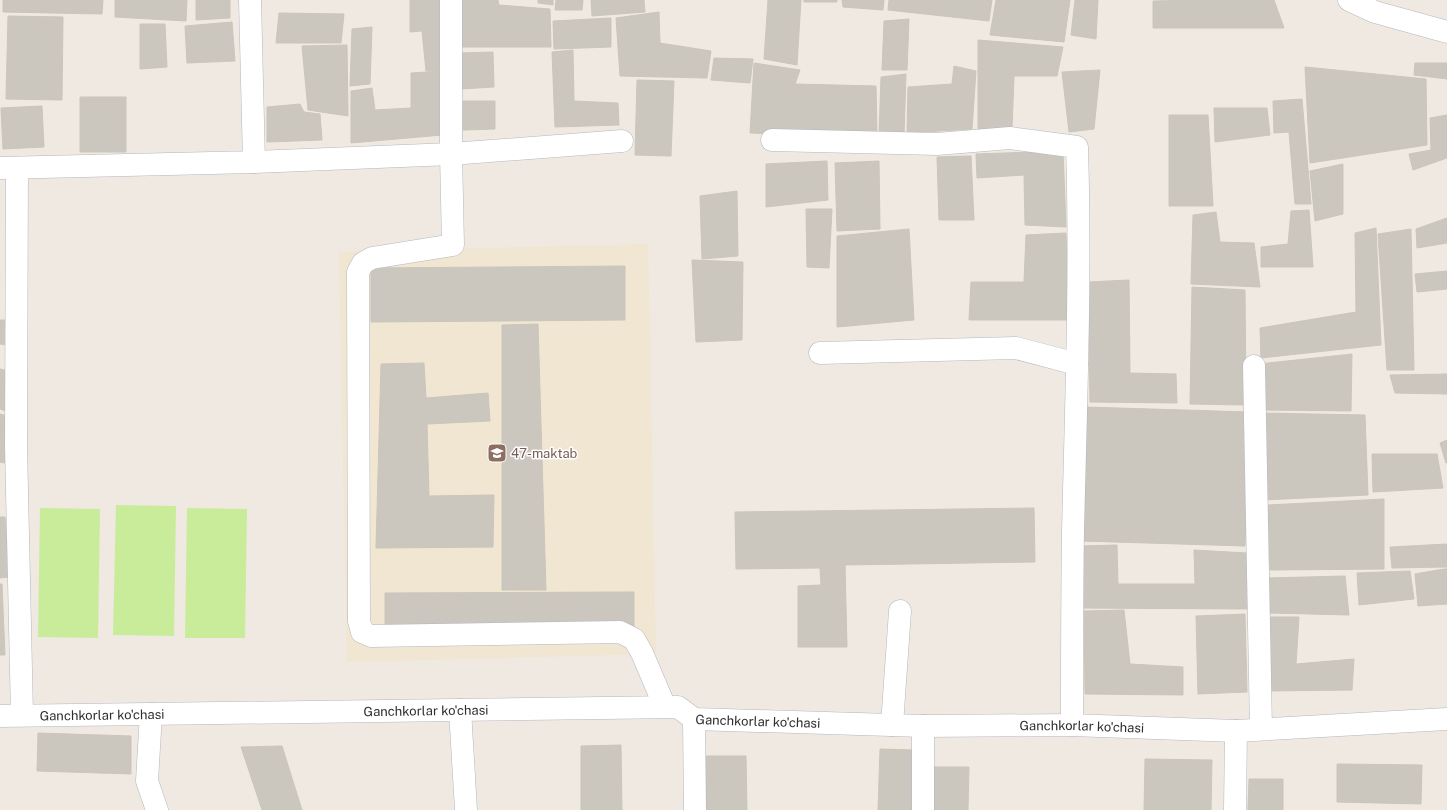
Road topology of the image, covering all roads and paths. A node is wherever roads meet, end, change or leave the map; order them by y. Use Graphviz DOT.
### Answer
graph roads {
  1 [pos="250,0"];
  2 [pos="451,0"];
  3 [pos="1349,0"];
  4 [pos="1447,32"];
  5 [pos="772,140"];
  6 [pos="622,141"];
  7 [pos="451,154"];
  8 [pos="254,162"];
  9 [pos="8,168"];
  10 [pos="820,353"];
  11 [pos="1077,364"];
  12 [pos="1254,366"];
  13 [pos="900,611"];
  14 [pos="665,707"];
  15 [pos="460,710"];
  16 [pos="151,714"];
  17 [pos="22,715"];
  18 [pos="0,716"];
  19 [pos="694,719"];
  20 [pos="1447,719"];
  21 [pos="892,725"];
  22 [pos="1072,725"];
  23 [pos="924,726"];
  24 [pos="1261,730"];
  25 [pos="1236,731"];
  26 [pos="157,810"];
  27 [pos="466,810"];
  28 [pos="695,810"];
  29 [pos="923,810"];
  30 [pos="1235,810"];
  1 -- 8 [label="street"];
  2 -- 7 [label="street"];
  3 -- 4 [label="street"];
  5 -- 11 [label="street"];
  6 -- 7 [label="street"];
  7 -- 8 [label="street"];
  7 -- 14 [label="street"];
  8 -- 9 [label="street"];
  9 -- 17 [label="street"];
  10 -- 11 [label="street"];
  11 -- 22 [label="street"];
  12 -- 24 [label="street"];
  13 -- 21 [label="street"];
  14 -- 15 [label="street, Ganchkorlar ko'chasi"];
  14 -- 19 [label="street, Ganchkorlar ko'chasi"];
  15 -- 16 [label="street, Ganchkorlar ko'chasi"];
  15 -- 27 [label="street"];
  16 -- 17 [label="street, Ganchkorlar ko'chasi"];
  16 -- 26 [label="street"];
  17 -- 18 [label="street, Ganchkorlar ko'chasi"];
  19 -- 21 [label="street, Ganchkorlar ko'chasi"];
  19 -- 28 [label="street"];
  20 -- 24 [label="street, Ganchkorlar ko'chasi"];
  21 -- 23 [label="street, Ganchkorlar ko'chasi"];
  22 -- 23 [label="street, Ganchkorlar ko'chasi"];
  22 -- 25 [label="street, Ganchkorlar ko'chasi"];
  23 -- 29 [label="street"];
  24 -- 25 [label="street, Ganchkorlar ko'chasi"];
  25 -- 30 [label="street"];
}
